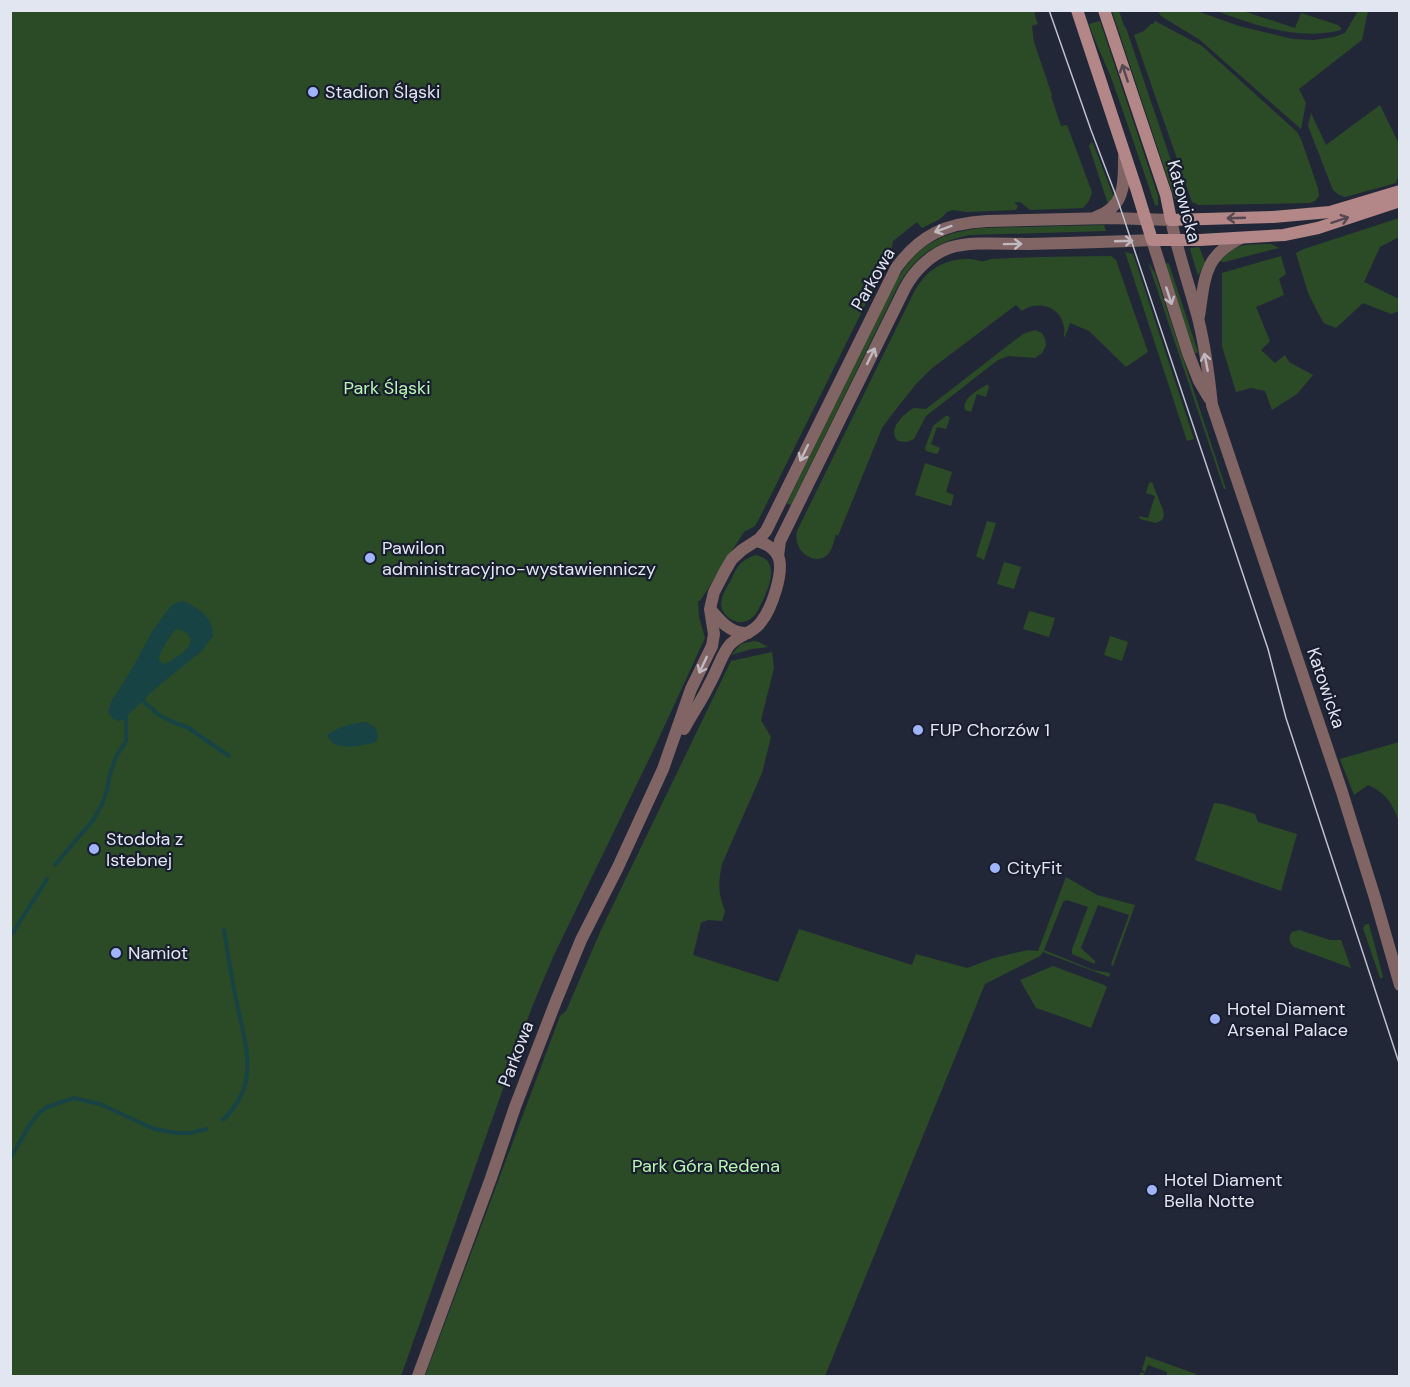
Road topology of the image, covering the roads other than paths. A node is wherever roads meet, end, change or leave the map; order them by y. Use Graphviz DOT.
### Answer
graph roads {
  1 [pos="1077,10"];
  2 [pos="1104,10"];
  3 [pos="1124,153"];
  4 [pos="1400,191"];
  5 [pos="1400,201"];
  6 [pos="1090,219"];
  7 [pos="1146,219"];
  8 [pos="1171,220"];
  9 [pos="1241,238"];
  10 [pos="1152,240"];
  11 [pos="1175,241"];
  12 [pos="1199,320"];
  13 [pos="1212,405"];
  14 [pos="756,541"];
  15 [pos="778,556"];
  16 [pos="710,609"];
  17 [pos="748,633"];
  18 [pos="669,754"];
  19 [pos="1400,985"];
  20 [pos="418,1377"];
  1 -- 3 [label="main road, Katowicka"];
  8 -- 2 [label="main road, Katowicka, one-way"];
  3 -- 6 [label="street"];
  3 -- 7 [label="main road, Katowicka"];
  4 -- 8 [label="main road, one-way"];
  9 -- 5 [label="main road, one-way"];
  6 -- 7 [label="street, Parkowa"];
  6 -- 14 [label="street, Parkowa, one-way"];
  7 -- 8 [label="street, Parkowa"];
  7 -- 10 [label="main road, Katowicka"];
  8 -- 11 [label="street, Katowicka"];
  9 -- 11 [label="main road"];
  9 -- 12 [label="street"];
  10 -- 11 [label="main road"];
  10 -- 13 [label="street, Katowicka, one-way"];
  15 -- 10 [label="street, Parkowa, one-way"];
  11 -- 12 [label="street, Katowicka"];
  13 -- 12 [label="street, Katowicka, one-way"];
  13 -- 19 [label="street, Katowicka"];
  14 -- 15 [label="street"];
  14 -- 16 [label="street"];
  15 -- 17 [label="street"];
  16 -- 17 [label="street"];
  16 -- 18 [label="street, Parkowa, one-way"];
  17 -- 18 [label="street, Parkowa"];
  18 -- 20 [label="street, Parkowa"];
}
